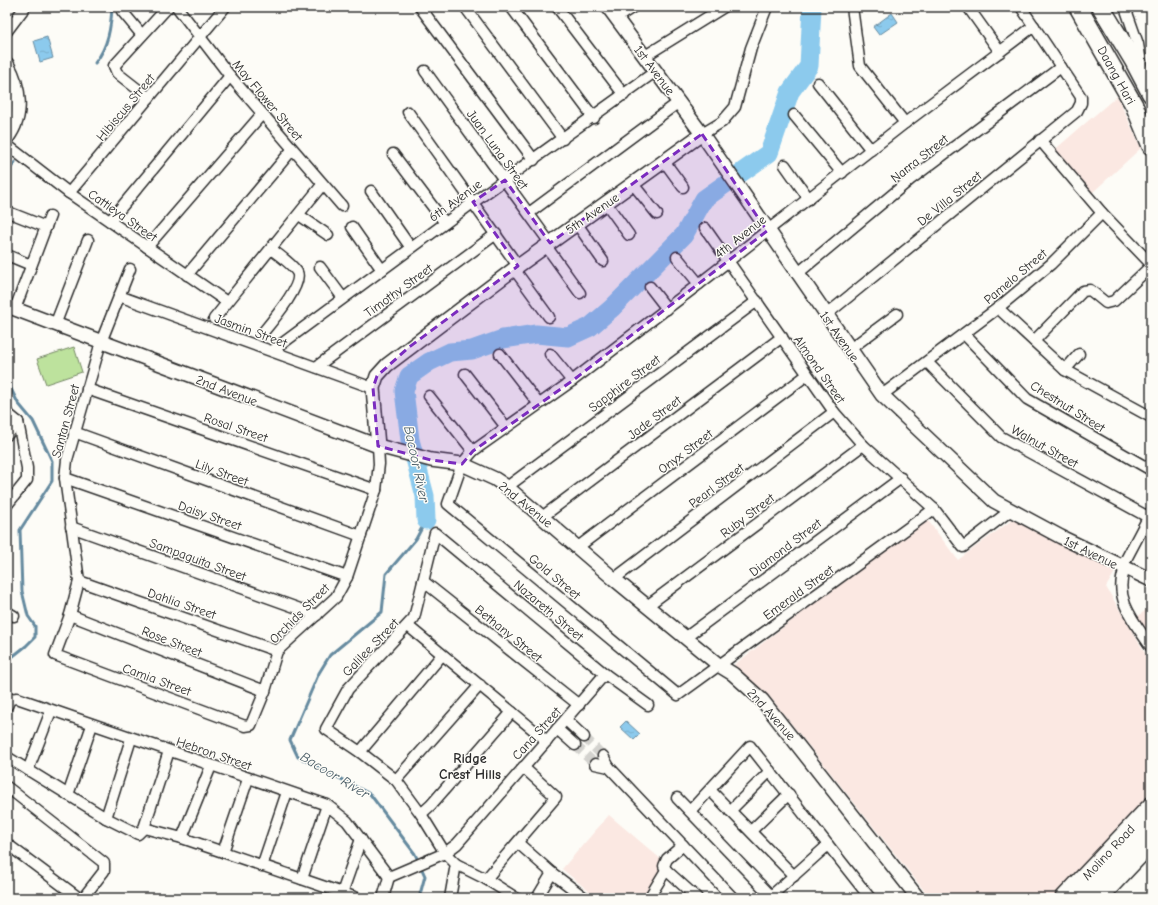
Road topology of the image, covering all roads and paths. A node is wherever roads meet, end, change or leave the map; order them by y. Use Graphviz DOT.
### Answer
graph roads {
  1 [pos="25,7"];
  2 [pos="168,7"];
  3 [pos="177,7"];
  4 [pos="225,7"];
  5 [pos="420,7"];
  6 [pos="465,7"];
  7 [pos="511,7"];
  8 [pos="557,7"];
  9 [pos="608,7"];
  10 [pos="633,7"];
  11 [pos="724,7"];
  12 [pos="767,7"];
  13 [pos="852,7"];
  14 [pos="968,7"];
  15 [pos="1021,7"];
  16 [pos="1078,7"];
  17 [pos="1100,7"];
  18 [pos="1125,7"];
  19 [pos="122,11"];
  20 [pos="616,18"];
  21 [pos="1034,26"];
  22 [pos="7,31"];
  23 [pos="142,35"];
  24 [pos="201,37"];
  25 [pos="1000,52"];
  26 [pos="645,56"];
  27 [pos="7,65"];
  28 [pos="1061,67"];
  29 [pos="425,71"];
  30 [pos="656,71"];
  31 [pos="230,76"];
  32 [pos="1142,77"];
  33 [pos="818,84"];
  34 [pos="1125,88"];
  35 [pos="1151,94"];
  36 [pos="624,95"];
  37 [pos="149,98"];
  38 [pos="679,102"];
  39 [pos="408,112"];
  40 [pos="262,114"];
  41 [pos="794,114"];
  42 [pos="594,118"];
  43 [pos="905,123"];
  44 [pos="702,134"];
  45 [pos="7,138"];
  46 [pos="563,139"];
  47 [pos="1040,140"];
  48 [pos="7,145"];
  49 [pos="1151,146"];
  50 [pos="292,150"];
  51 [pos="871,150"];
  52 [pos="392,154"];
  53 [pos="534,160"];
  54 [pos="664,161"];
  55 [pos="785,164"];
  56 [pos="842,173"];
  57 [pos="505,180"];
  58 [pos="633,184"];
  59 [pos="322,185"];
  60 [pos="683,187"];
  61 [pos="371,191"];
  62 [pos="69,193"];
  63 [pos="810,198"];
  64 [pos="473,202"];
  65 [pos="606,203"];
  66 [pos="342,206"];
  67 [pos="8,212"];
  68 [pos="529,213"];
  69 [pos="1102,213"];
  70 [pos="657,214"];
  71 [pos="299,215"];
  72 [pos="50,216"];
  73 [pos="110,221"];
  74 [pos="446,223"];
  75 [pos="577,224"];
  76 [pos="46,227"];
  77 [pos="352,227"];
  78 [pos="705,228"];
  79 [pos="767,231"];
  80 [pos="496,234"];
  81 [pos="328,235"];
  82 [pos="629,235"];
  83 [pos="88,240"];
  84 [pos="548,244"];
  85 [pos="147,247"];
  86 [pos="411,248"];
  87 [pos="271,249"];
  88 [pos="7,255"];
  89 [pos="677,257"];
  90 [pos="729,260"];
  91 [pos="603,261"];
  92 [pos="31,265"];
  93 [pos="1151,265"];
  94 [pos="320,267"];
  95 [pos="516,267"];
  96 [pos="130,269"];
  97 [pos="382,270"];
  98 [pos="797,274"];
  99 [pos="187,275"];
  100 [pos="699,284"];
  101 [pos="650,287"];
  102 [pos="580,292"];
  103 [pos="119,296"];
  104 [pos="343,298"];
  105 [pos="757,301"];
  106 [pos="227,302"];
  107 [pos="11,307"];
  108 [pos="998,308"];
  109 [pos="667,309"];
  110 [pos="897,314"];
  111 [pos="826,315"];
  112 [pos="549,317"];
  113 [pos="214,319"];
  114 [pos="55,325"];
  115 [pos="964,334"];
  116 [pos="260,336"];
  117 [pos="782,338"];
  118 [pos="1034,341"];
  119 [pos="101,342"];
  120 [pos="850,349"];
  121 [pos="272,351"];
  122 [pos="500,354"];
  123 [pos="550,354"];
  124 [pos="1079,354"];
  125 [pos="927,362"];
  126 [pos="316,367"];
  127 [pos="1065,370"];
  128 [pos="465,374"];
  129 [pos="807,375"];
  130 [pos="572,381"];
  131 [pos="373,388"];
  132 [pos="87,389"];
  133 [pos="882,395"];
  134 [pos="429,396"];
  135 [pos="538,403"];
  136 [pos="834,412"];
  137 [pos="7,413"];
  138 [pos="1151,417"];
  139 [pos="18,422"];
  140 [pos="506,427"];
  141 [pos="74,432"];
  142 [pos="7,435"];
  143 [pos="863,445"];
  144 [pos="382,448"];
  145 [pos="473,451"];
  146 [pos="462,464"];
  147 [pos="1151,470"];
  148 [pos="65,478"];
  149 [pos="901,478"];
  150 [pos="507,487"];
  151 [pos="376,490"];
  152 [pos="7,505"];
  153 [pos="934,509"];
  154 [pos="1011,510"];
  155 [pos="1150,515"];
  156 [pos="542,517"];
  157 [pos="71,527"];
  158 [pos="435,533"];
  159 [pos="361,536"];
  160 [pos="578,547"];
  161 [pos="1123,568"];
  162 [pos="347,577"];
  163 [pos="614,579"];
  164 [pos="1151,580"];
  165 [pos="79,581"];
  166 [pos="423,581"];
  167 [pos="647,606"];
  168 [pos="70,615"];
  169 [pos="317,615"];
  170 [pos="408,626"];
  171 [pos="685,638"];
  172 [pos="1151,647"];
  173 [pos="277,651"];
  174 [pos="55,655"];
  175 [pos="442,655"];
  176 [pos="720,666"];
  177 [pos="605,674"];
  178 [pos="480,685"];
  179 [pos="265,691"];
  180 [pos="678,695"];
  181 [pos="579,705"];
  182 [pos="648,705"];
  183 [pos="7,706"];
  184 [pos="51,711"];
  185 [pos="512,712"];
  186 [pos="566,720"];
  187 [pos="92,725"];
  188 [pos="249,726"];
  189 [pos="557,729"];
  190 [pos="584,737"];
  191 [pos="131,739"];
  192 [pos="546,741"];
  193 [pos="575,746"];
  194 [pos="169,751"];
  195 [pos="360,752"];
  196 [pos="603,756"];
  197 [pos="7,757"];
  198 [pos="595,764"];
  199 [pos="211,766"];
  200 [pos="523,767"];
  201 [pos="610,767"];
  202 [pos="28,770"];
  203 [pos="770,771"];
  204 [pos="248,779"];
  205 [pos="396,780"];
  206 [pos="7,787"];
  207 [pos="710,790"];
  208 [pos="287,792"];
  209 [pos="789,794"];
  210 [pos="68,795"];
  211 [pos="677,798"];
  212 [pos="327,806"];
  213 [pos="1151,806"];
  214 [pos="730,810"];
  215 [pos="690,811"];
  216 [pos="421,814"];
  217 [pos="106,818"];
  218 [pos="1151,824"];
  219 [pos="144,828"];
  220 [pos="751,831"];
  221 [pos="1151,835"];
  222 [pos="182,838"];
  223 [pos="361,839"];
  224 [pos="518,843"];
  225 [pos="1151,843"];
  226 [pos="7,844"];
  227 [pos="683,845"];
  228 [pos="828,845"];
  229 [pos="223,852"];
  230 [pos="445,853"];
  231 [pos="456,864"];
  232 [pos="262,866"];
  233 [pos="666,870"];
  234 [pos="552,873"];
  235 [pos="794,876"];
  236 [pos="389,877"];
  237 [pos="302,879"];
  238 [pos="486,879"];
  239 [pos="342,893"];
  240 [pos="772,897"];
  241 [pos="79,898"];
  242 [pos="83,898"];
  243 [pos="357,898"];
  244 [pos="383,898"];
  245 [pos="450,898"];
  246 [pos="516,898"];
  247 [pos="537,898"];
  248 [pos="585,898"];
  249 [pos="650,898"];
  250 [pos="696,898"];
  251 [pos="733,898"];
  252 [pos="870,898"];
  253 [pos="918,898"];
  254 [pos="1064,898"];
  255 [pos="1082,898"];
  256 [pos="1093,898"];
  257 [pos="1098,898"];
  1 -- 22 [label="street"];
  2 -- 23 [label="street"];
  3 -- 24 [label="street, May Flower Street"];
  4 -- 24 [label="street, Hibiscus Street"];
  5 -- 53 [label="street"];
  6 -- 46 [label="street"];
  7 -- 42 [label="street"];
  8 -- 36 [label="street"];
  9 -- 20 [label="street, 1st Avenue"];
  10 -- 20 [label="street"];
  11 -- 26 [label="street"];
  12 -- 44 [label="street, 5th Avenue"];
  13 -- 43 [label="street"];
  14 -- 25 [label="street"];
  15 -- 21 [label="street"];
  16 -- 34 [label="main road, Daang Hari"];
  17 -- 32 [label="main road, Daang Hari"];
  18 -- 32 [label="street"];
  19 -- 23 [label="street"];
  20 -- 26 [label="street, 1st Avenue"];
  21 -- 25 [label="street, 4th Avenue"];
  21 -- 28 [label="street"];
  23 -- 37 [label="street"];
  24 -- 31 [label="street, May Flower Street"];
  24 -- 37 [label="street, Hibiscus Street"];
  25 -- 43 [label="street, 4th Avenue"];
  26 -- 30 [label="street, 1st Avenue"];
  27 -- 45 [label="street"];
  28 -- 47 [label="street, De Villa Street"];
  28 -- 98 [label="street, Narra Street"];
  29 -- 57 [label="street, Juan Luna Street"];
  30 -- 36 [label="street, 6th Avenue"];
  30 -- 38 [label="street, 1st Avenue"];
  31 -- 40 [label="street, May Flower Street"];
  31 -- 73 [label="street"];
  32 -- 34 [label="main road"];
  32 -- 35 [label="main road, Daang Hari"];
  33 -- 51 [label="street"];
  34 -- 49 [label="main road, Daang Hari"];
  36 -- 42 [label="street, 6th Avenue"];
  37 -- 62 [label="street, Hibiscus Street"];
  38 -- 44 [label="street, 1st Avenue"];
  38 -- 68 [label="street"];
  39 -- 64 [label="street"];
  40 -- 50 [label="street, May Flower Street"];
  40 -- 85 [label="street"];
  41 -- 56 [label="street"];
  42 -- 46 [label="street, 6th Avenue"];
  43 -- 51 [label="street, 4th Avenue"];
  44 -- 54 [label="street, 5th Avenue"];
  44 -- 79 [label="street, 1st Avenue"];
  46 -- 53 [label="street, 6th Avenue"];
  47 -- 69 [label="street"];
  47 -- 111 [label="street, De Villa Street"];
  48 -- 62 [label="street, Cattleya Street"];
  50 -- 59 [label="street, May Flower Street"];
  50 -- 99 [label="street"];
  51 -- 56 [label="street, 4th Avenue"];
  52 -- 74 [label="street"];
  53 -- 57 [label="street, 6th Avenue"];
  54 -- 58 [label="street, 5th Avenue"];
  54 -- 60 [label="street"];
  55 -- 63 [label="street"];
  56 -- 63 [label="street, 4th Avenue"];
  57 -- 64 [label="street, 6th Avenue"];
  57 -- 68 [label="street, Juan Luna Street"];
  58 -- 65 [label="street, 5th Avenue"];
  58 -- 70 [label="street"];
  59 -- 66 [label="street, May Flower Street"];
  59 -- 71 [label="street"];
  61 -- 86 [label="street"];
  62 -- 73 [label="street, Cattleya Street"];
  63 -- 79 [label="street, 4th Avenue"];
  64 -- 74 [label="street, 6th Avenue"];
  64 -- 80 [label="street"];
  65 -- 75 [label="street, 5th Avenue"];
  65 -- 82 [label="street"];
  67 -- 76 [label="street"];
  68 -- 84 [label="street, Juan Luna Street"];
  69 -- 93 [label="street"];
  69 -- 108 [label="street, Pamelo Street"];
  71 -- 81 [label="street"];
  71 -- 87 [label="street"];
  72 -- 76 [label="street"];
  73 -- 85 [label="street, Cattleya Street"];
  74 -- 86 [label="street, 6th Avenue"];
  75 -- 84 [label="street, 5th Avenue"];
  75 -- 91 [label="street"];
  76 -- 92 [label="street"];
  77 -- 97 [label="street"];
  78 -- 90 [label="street, Almond Street"];
  79 -- 90 [label="street, 4th Avenue"];
  79 -- 98 [label="street, 1st Avenue"];
  80 -- 95 [label="street"];
  80 -- 126 [label="street, Timothy Street"];
  83 -- 114 [label="street"];
  84 -- 95 [label="street, 5th Avenue"];
  84 -- 102 [label="street, Juan Luna Street"];
  85 -- 99 [label="street, Cattleya Street"];
  86 -- 97 [label="street, 6th Avenue"];
  87 -- 106 [label="street"];
  87 -- 116 [label="street"];
  88 -- 92 [label="street"];
  89 -- 100 [label="street"];
  90 -- 100 [label="street, 4th Avenue"];
  90 -- 105 [label="street, Almond Street"];
  92 -- 107 [label="street"];
  93 -- 118 [label="street"];
  94 -- 104 [label="street"];
  95 -- 112 [label="street"];
  95 -- 131 [label="street, 5th Avenue"];
  96 -- 103 [label="street, Santan Street"];
  97 -- 104 [label="street, 6th Avenue"];
  98 -- 111 [label="street, 1st Avenue"];
  99 -- 106 [label="street, Cattleya Street"];
  100 -- 109 [label="street, 4th Avenue"];
  101 -- 109 [label="street"];
  103 -- 119 [label="street, Santan Street"];
  103 -- 121 [label="street, Jasmin Street"];
  104 -- 121 [label="street, 6th Avenue"];
  105 -- 117 [label="street, Almond Street"];
  105 -- 150 [label="street, Sapphire Street"];
  106 -- 113 [label="street"];
  107 -- 114 [label="street, 2nd Avenue"];
  108 -- 115 [label="street, Pamelo Street"];
  108 -- 118 [label="street"];
  109 -- 130 [label="street, 4th Avenue"];
  110 -- 120 [label="street"];
  111 -- 120 [label="street, 1st Avenue"];
  114 -- 119 [label="street, 2nd Avenue"];
  115 -- 125 [label="street, Pamelo Street"];
  115 -- 147 [label="street, Chestnut Street"];
  117 -- 129 [label="street, Almond Street"];
  117 -- 156 [label="street, Jade Street"];
  118 -- 127 [label="street"];
  119 -- 132 [label="street, Santan Street"];
  119 -- 144 [label="street, 2nd Avenue"];
  120 -- 133 [label="street, 1st Avenue"];
  121 -- 126 [label="street, Jasmin Street"];
  122 -- 135 [label="street"];
  123 -- 130 [label="street"];
  124 -- 127 [label="street"];
  125 -- 133 [label="street, Pamelo Street"];
  125 -- 155 [label="street, Walnut Street"];
  126 -- 131 [label="street, Jasmin Street"];
  127 -- 138 [label="street"];
  128 -- 140 [label="street"];
  129 -- 136 [label="street, Almond Street"];
  129 -- 160 [label="street, Onyx Street"];
  130 -- 135 [label="street, 4th Avenue"];
  131 -- 144 [label="street"];
  132 -- 141 [label="street, Santan Street"];
  132 -- 151 [label="street, Rosal Street"];
  133 -- 154 [label="street, 1st Avenue"];
  134 -- 145 [label="street"];
  135 -- 140 [label="street, 4th Avenue"];
  136 -- 143 [label="street, Almond Street"];
  136 -- 163 [label="street, Pearl Street"];
  137 -- 139 [label="street"];
  139 -- 142 [label="street"];
  139 -- 152 [label="street"];
  140 -- 145 [label="street, 4th Avenue"];
  141 -- 148 [label="street, Santan Street"];
  141 -- 159 [label="street, Lily Street"];
  143 -- 149 [label="street, Almond Street"];
  143 -- 167 [label="street, Ruby Street"];
  144 -- 146 [label="street, 2nd Avenue"];
  144 -- 151 [label="street, Orchids Street"];
  145 -- 146 [label="street, 4th Avenue"];
  146 -- 150 [label="street, 2nd Avenue"];
  146 -- 180 [label="street, Gold Street"];
  148 -- 157 [label="street, Santan Street"];
  148 -- 162 [label="street, Daisy Street"];
  149 -- 153 [label="street, Almond Street"];
  149 -- 171 [label="street, Diamond Street"];
  150 -- 156 [label="street, 2nd Avenue"];
  151 -- 159 [label="street, Orchids Street"];
  153 -- 154 [label="street, Almond Street"];
  153 -- 176 [label="street, Emerald Street"];
  154 -- 161 [label="street, 1st Avenue"];
  155 -- 161 [label="street"];
  156 -- 160 [label="street, 2nd Avenue"];
  157 -- 165 [label="street, Santan Street"];
  157 -- 169 [label="street, Sampaguita Street"];
  158 -- 166 [label="street, Galilee Street"];
  158 -- 177 [label="street, Nazareth Street"];
  159 -- 162 [label="street, Orchids Street"];
  160 -- 163 [label="street, 2nd Avenue"];
  161 -- 164 [label="street, 1st Avenue"];
  161 -- 172 [label="street"];
  162 -- 169 [label="street, Orchids Street"];
  163 -- 167 [label="street, 2nd Avenue"];
  165 -- 168 [label="street, Santan Street"];
  165 -- 173 [label="street, Dahlia Street"];
  166 -- 170 [label="street, Galilee Street"];
  166 -- 181 [label="street, Bethany Street"];
  167 -- 171 [label="street, 2nd Avenue"];
  168 -- 174 [label="street, Santan Street"];
  168 -- 179 [label="street, Rose Street"];
  169 -- 173 [label="street, Orchids Street"];
  170 -- 175 [label="street"];
  170 -- 195 [label="street, Galilee Street"];
  171 -- 176 [label="street, 2nd Avenue"];
  173 -- 179 [label="street, Orchids Street"];
  174 -- 188 [label="street, Camia Street"];
  175 -- 178 [label="street"];
  175 -- 195 [label="street"];
  176 -- 180 [label="street, Emerald Street"];
  176 -- 253 [label="street, 2nd Avenue"];
  177 -- 181 [label="street, Cana Street"];
  177 -- 182 [label="street, Nazareth Street"];
  178 -- 185 [label="street"];
  178 -- 205 [label="street"];
  179 -- 188 [label="street, Orchids Street"];
  181 -- 186 [label="street, Cana Street"];
  183 -- 184 [label="street, Hebron Street"];
  184 -- 187 [label="street, Hebron Street"];
  184 -- 202 [label="street"];
  185 -- 192 [label="street"];
  185 -- 216 [label="street"];
  186 -- 189 [label="street, Cana Street"];
  186 -- 190 [label="street"];
  187 -- 191 [label="street, Hebron Street"];
  187 -- 210 [label="street"];
  189 -- 192 [label="street, Cana Street"];
  189 -- 193 [label="street"];
  191 -- 194 [label="street, Hebron Street"];
  191 -- 217 [label="street"];
  192 -- 200 [label="street, Cana Street"];
  194 -- 199 [label="street, Hebron Street"];
  194 -- 219 [label="street"];
  195 -- 205 [label="street"];
  196 -- 201 [label="street"];
  197 -- 202 [label="street"];
  198 -- 201 [label="street"];
  199 -- 204 [label="street, Hebron Street"];
  199 -- 222 [label="street"];
  200 -- 224 [label="street"];
  200 -- 230 [label="street, Cana Street"];
  201 -- 227 [label="street"];
  202 -- 210 [label="street"];
  203 -- 207 [label="street"];
  203 -- 209 [label="street"];
  203 -- 214 [label="street"];
  204 -- 208 [label="street, Hebron Street"];
  204 -- 229 [label="street"];
  205 -- 216 [label="street"];
  206 -- 242 [label="street"];
  207 -- 214 [label="street"];
  207 -- 215 [label="street"];
  208 -- 212 [label="street, Hebron Street"];
  208 -- 232 [label="street"];
  209 -- 220 [label="street"];
  209 -- 228 [label="street"];
  210 -- 217 [label="street"];
  211 -- 215 [label="street"];
  212 -- 223 [label="street, Hebron Street"];
  212 -- 237 [label="street"];
  213 -- 254 [label="main road, Molino Road"];
  214 -- 220 [label="street"];
  215 -- 240 [label="street"];
  216 -- 230 [label="street"];
  217 -- 219 [label="street"];
  218 -- 255 [label="main road, Molino Road"];
  219 -- 222 [label="street"];
  220 -- 235 [label="street"];
  221 -- 256 [label="main road, Molino Road"];
  222 -- 229 [label="street"];
  223 -- 236 [label="street, Hebron Street"];
  223 -- 239 [label="street"];
  224 -- 234 [label="street"];
  224 -- 238 [label="street"];
  225 -- 257 [label="main road, Molino Road"];
  226 -- 241 [label="street"];
  227 -- 233 [label="street"];
  227 -- 251 [label="street"];
  228 -- 235 [label="street"];
  228 -- 252 [label="street"];
  229 -- 232 [label="street"];
  230 -- 231 [label="street"];
  230 -- 236 [label="street, Cana Street"];
  231 -- 238 [label="street"];
  231 -- 245 [label="street"];
  232 -- 237 [label="street"];
  233 -- 249 [label="street"];
  233 -- 250 [label="street"];
  234 -- 247 [label="street"];
  234 -- 248 [label="street"];
  235 -- 240 [label="street"];
  236 -- 244 [label="street"];
  237 -- 239 [label="street"];
  238 -- 246 [label="street"];
  239 -- 243 [label="street"];
}
